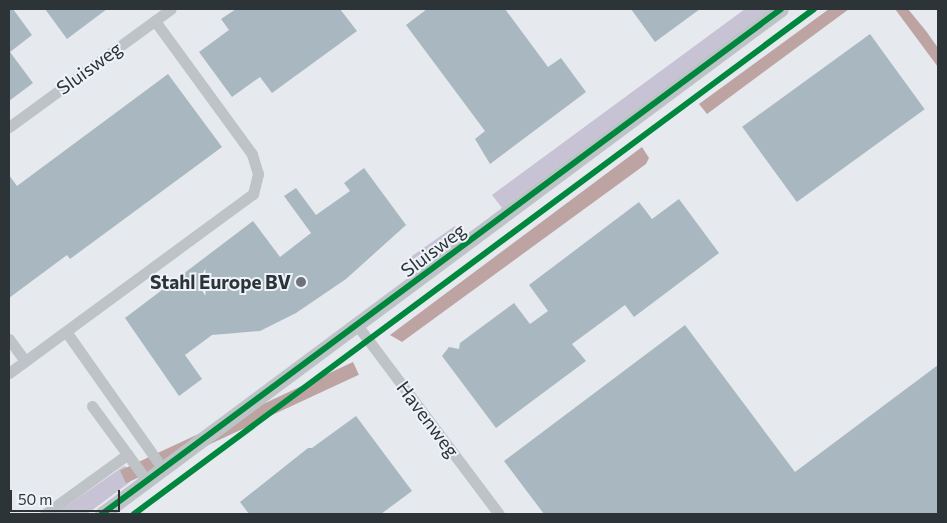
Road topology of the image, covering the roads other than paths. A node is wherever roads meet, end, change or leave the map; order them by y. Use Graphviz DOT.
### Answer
graph roads {
  1 [pos="171,9"];
  2 [pos="781,9"];
  3 [pos="155,21"];
  4 [pos="9,127"];
  5 [pos="357,325"];
  6 [pos="67,332"];
  7 [pos="9,339"];
  8 [pos="25,361"];
  9 [pos="9,373"];
  10 [pos="92,406"];
  11 [pos="128,454"];
  12 [pos="163,469"];
  13 [pos="147,481"];
  14 [pos="45,514"];
  15 [pos="102,514"];
  16 [pos="498,514"];
  1 -- 3 [label="street, Sluisweg"];
  2 -- 5 [label="street, Sluisweg"];
  3 -- 4 [label="street, Sluisweg"];
  3 -- 6 [label="street"];
  5 -- 12 [label="street, Sluisweg"];
  5 -- 16 [label="street, Havenweg"];
  6 -- 8 [label="street"];
  6 -- 12 [label="street"];
  7 -- 8 [label="street"];
  8 -- 9 [label="street"];
  10 -- 11 [label="street"];
  11 -- 13 [label="street"];
  11 -- 14 [label="street"];
  12 -- 13 [label="street, Sluisweg"];
  13 -- 15 [label="street, Sluisweg"];
}
